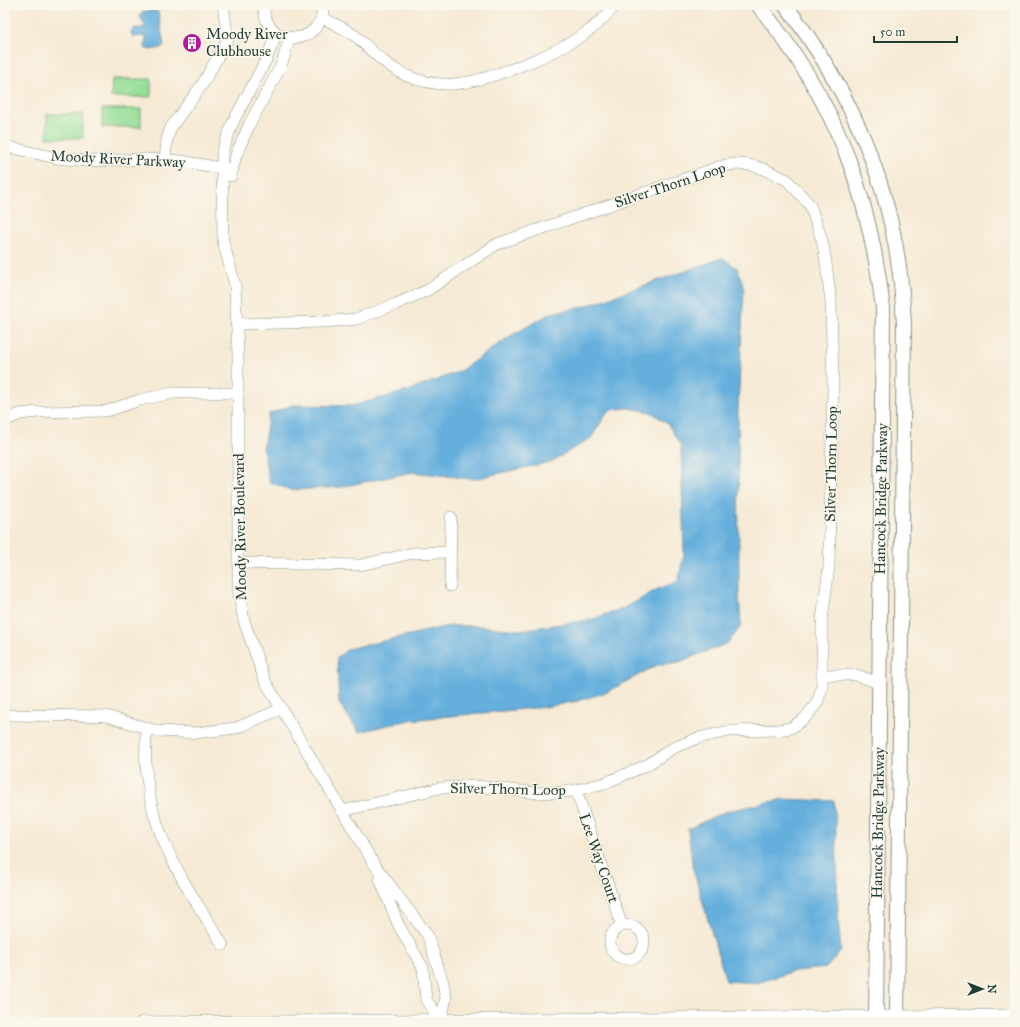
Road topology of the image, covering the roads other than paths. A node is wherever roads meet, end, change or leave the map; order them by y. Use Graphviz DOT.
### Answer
graph roads {
  1 [pos="223,5"];
  2 [pos="264,5"];
  3 [pos="323,5"];
  4 [pos="616,5"];
  5 [pos="758,5"];
  6 [pos="785,5"];
  7 [pos="322,18"];
  8 [pos="277,33"];
  9 [pos="290,38"];
  10 [pos="5,146"];
  11 [pos="165,160"];
  12 [pos="227,169"];
  13 [pos="236,324"];
  14 [pos="238,394"];
  15 [pos="882,408"];
  16 [pos="903,408"];
  17 [pos="5,421"];
  18 [pos="451,517"];
  19 [pos="450,552"];
  20 [pos="238,564"];
  21 [pos="450,586"];
  22 [pos="822,674"];
  23 [pos="879,683"];
  24 [pos="281,709"];
  25 [pos="5,715"];
  26 [pos="147,728"];
  27 [pos="576,790"];
  28 [pos="342,811"];
  29 [pos="374,864"];
  30 [pos="411,915"];
  31 [pos="398,924"];
  32 [pos="622,926"];
  33 [pos="223,945"];
  34 [pos="1015,1015"];
  35 [pos="876,1019"];
  36 [pos="897,1019"];
  37 [pos="924,1019"];
  38 [pos="651,1020"];
  39 [pos="441,1021"];
  40 [pos="142,1022"];
  1 -- 11 [label="street"];
  2 -- 8 [label="street"];
  3 -- 7 [label="street"];
  4 -- 7 [label="street"];
  5 -- 15 [label="main road, Hancock Bridge Parkway"];
  6 -- 16 [label="main road, Hancock Bridge Parkway"];
  7 -- 9 [label="street"];
  8 -- 9 [label="street"];
  8 -- 12 [label="street, Moody River Boulevard"];
  9 -- 12 [label="street, Moody River Boulevard"];
  10 -- 11 [label="street, Moody River Parkway"];
  11 -- 12 [label="street, Moody River Parkway"];
  12 -- 13 [label="street, Moody River Boulevard"];
  13 -- 14 [label="street, Moody River Boulevard"];
  13 -- 22 [label="street, Silver Thorn Loop"];
  14 -- 17 [label="street"];
  14 -- 20 [label="street, Moody River Boulevard"];
  15 -- 16 [label="main road"];
  15 -- 23 [label="main road, Hancock Bridge Parkway"];
  16 -- 36 [label="main road, Hancock Bridge Parkway"];
  18 -- 19 [label="street"];
  19 -- 20 [label="street"];
  19 -- 21 [label="street"];
  20 -- 24 [label="street, Moody River Boulevard"];
  22 -- 23 [label="street"];
  22 -- 27 [label="street, Silver Thorn Loop"];
  23 -- 35 [label="main road, Hancock Bridge Parkway"];
  24 -- 26 [label="street"];
  24 -- 28 [label="street, Moody River Boulevard"];
  25 -- 26 [label="street"];
  26 -- 33 [label="street"];
  27 -- 28 [label="street, Silver Thorn Loop"];
  27 -- 32 [label="street, Lee Way Court"];
  28 -- 29 [label="street, Moody River Boulevard"];
  29 -- 30 [label="street, Moody River Boulevard"];
  29 -- 31 [label="street, Moody River Boulevard"];
  30 -- 31 [label="street"];
  30 -- 39 [label="street, Moody River Boulevard"];
  31 -- 39 [label="street, Moody River Boulevard"];
  34 -- 37 [label="street"];
  35 -- 36 [label="street"];
  35 -- 38 [label="street"];
  36 -- 37 [label="street"];
  38 -- 39 [label="street"];
  39 -- 40 [label="street"];
}
